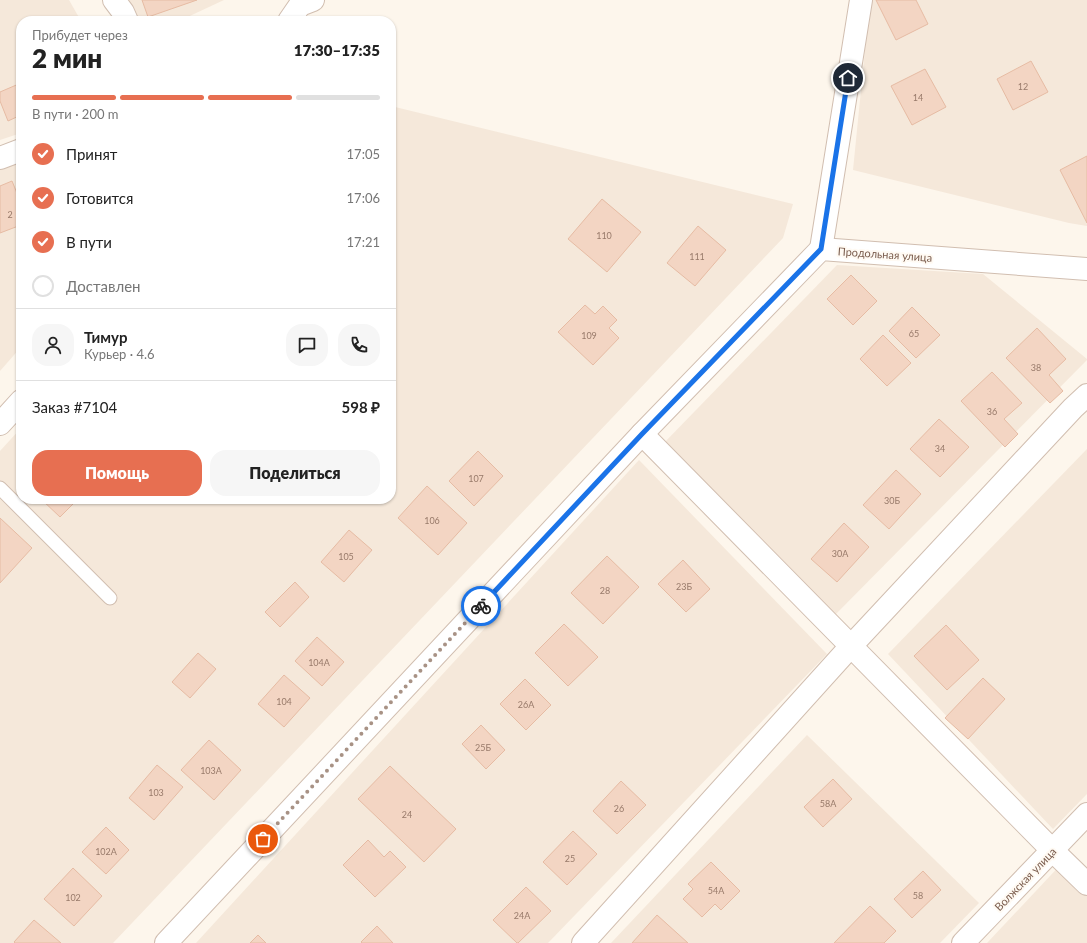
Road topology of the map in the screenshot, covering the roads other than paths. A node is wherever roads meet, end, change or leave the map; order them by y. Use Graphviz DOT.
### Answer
graph roads {
  1 [pos="114,0"];
  2 [pos="313,0"];
  3 [pos="861,0"];
  4 [pos="125,16"];
  5 [pos="292,16"];
  6 [pos="16,152"];
  7 [pos="0,158"];
  8 [pos="821,249"];
  9 [pos="1087,269"];
  10 [pos="1087,395"];
  11 [pos="16,406"];
  12 [pos="0,424"];
  13 [pos="642,434"];
  14 [pos="0,488"];
  15 [pos="110,598"];
  16 [pos="851,646"];
  17 [pos="1087,814"];
  18 [pos="1052,850"];
  19 [pos="1087,884"];
  20 [pos="166,943"];
  21 [pos="583,943"];
  22 [pos="963,943"];
  1 -- 4 [label="street"];
  2 -- 5 [label="street"];
  3 -- 8 [label="street"];
  6 -- 7 [label="street"];
  8 -- 9 [label="street, Продольная улица"];
  8 -- 13 [label="street"];
  10 -- 16 [label="street"];
  11 -- 12 [label="street"];
  13 -- 16 [label="street"];
  13 -- 20 [label="street"];
  14 -- 15 [label="lane"];
  16 -- 18 [label="street"];
  16 -- 21 [label="street"];
  17 -- 18 [label="street, Волжская улица"];
  18 -- 19 [label="street"];
  18 -- 22 [label="street, Волжская улица"];
}
